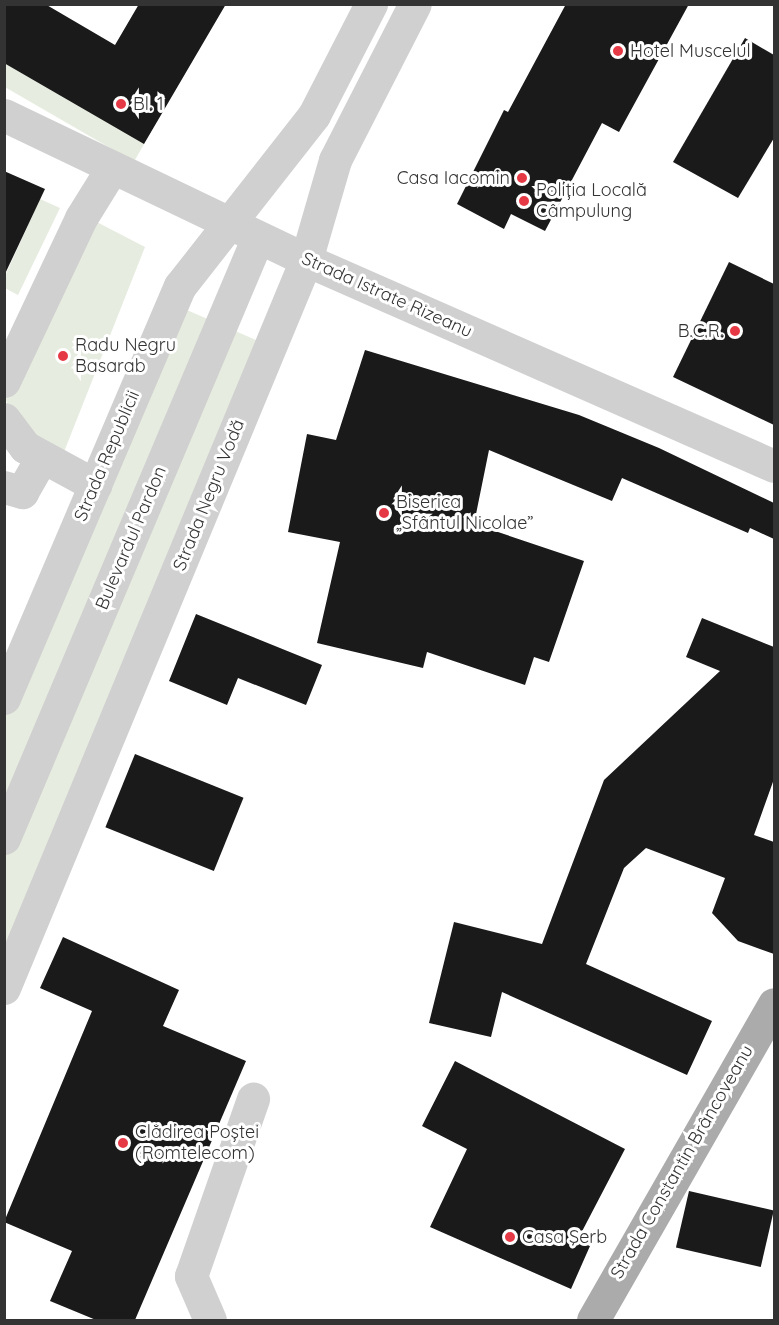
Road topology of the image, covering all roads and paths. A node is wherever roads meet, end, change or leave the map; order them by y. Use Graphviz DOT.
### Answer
graph roads {
  1 [pos="371,4"];
  2 [pos="414,4"];
  3 [pos="4,115"];
  4 [pos="112,168"];
  5 [pos="227,224"];
  6 [pos="258,237"];
  7 [pos="306,260"];
  8 [pos="4,381"];
  9 [pos="4,419"];
  10 [pos="42,456"];
  11 [pos="774,466"];
  12 [pos="95,485"];
  13 [pos="4,487"];
  14 [pos="4,698"];
  15 [pos="4,838"];
  16 [pos="4,988"];
  17 [pos="774,1004"];
  18 [pos="253,1099"];
  19 [pos="210,1320"];
  20 [pos="593,1320"];
  1 -- 5 [label="street"];
  2 -- 7 [label="street, Strada Negru Vodă"];
  3 -- 4 [label="street, Strada Istrate Rizeanu"];
  4 -- 5 [label="street, Strada Istrate Rizeanu"];
  4 -- 8 [label="street"];
  5 -- 6 [label="street, Strada Istrate Rizeanu"];
  5 -- 12 [label="street, Strada Republicii"];
  6 -- 7 [label="street, Strada Istrate Rizeanu"];
  6 -- 15 [label="street, Bulevardul Pardon"];
  7 -- 11 [label="street, Strada Istrate Rizeanu"];
  7 -- 16 [label="street, Strada Negru Vodă"];
  9 -- 10 [label="street"];
  10 -- 12 [label="street"];
  10 -- 13 [label="street"];
  12 -- 14 [label="street, Strada Republicii"];
  17 -- 20 [label="main road, Strada Constantin Brâncoveanu"];
  18 -- 19 [label="street"];
}
